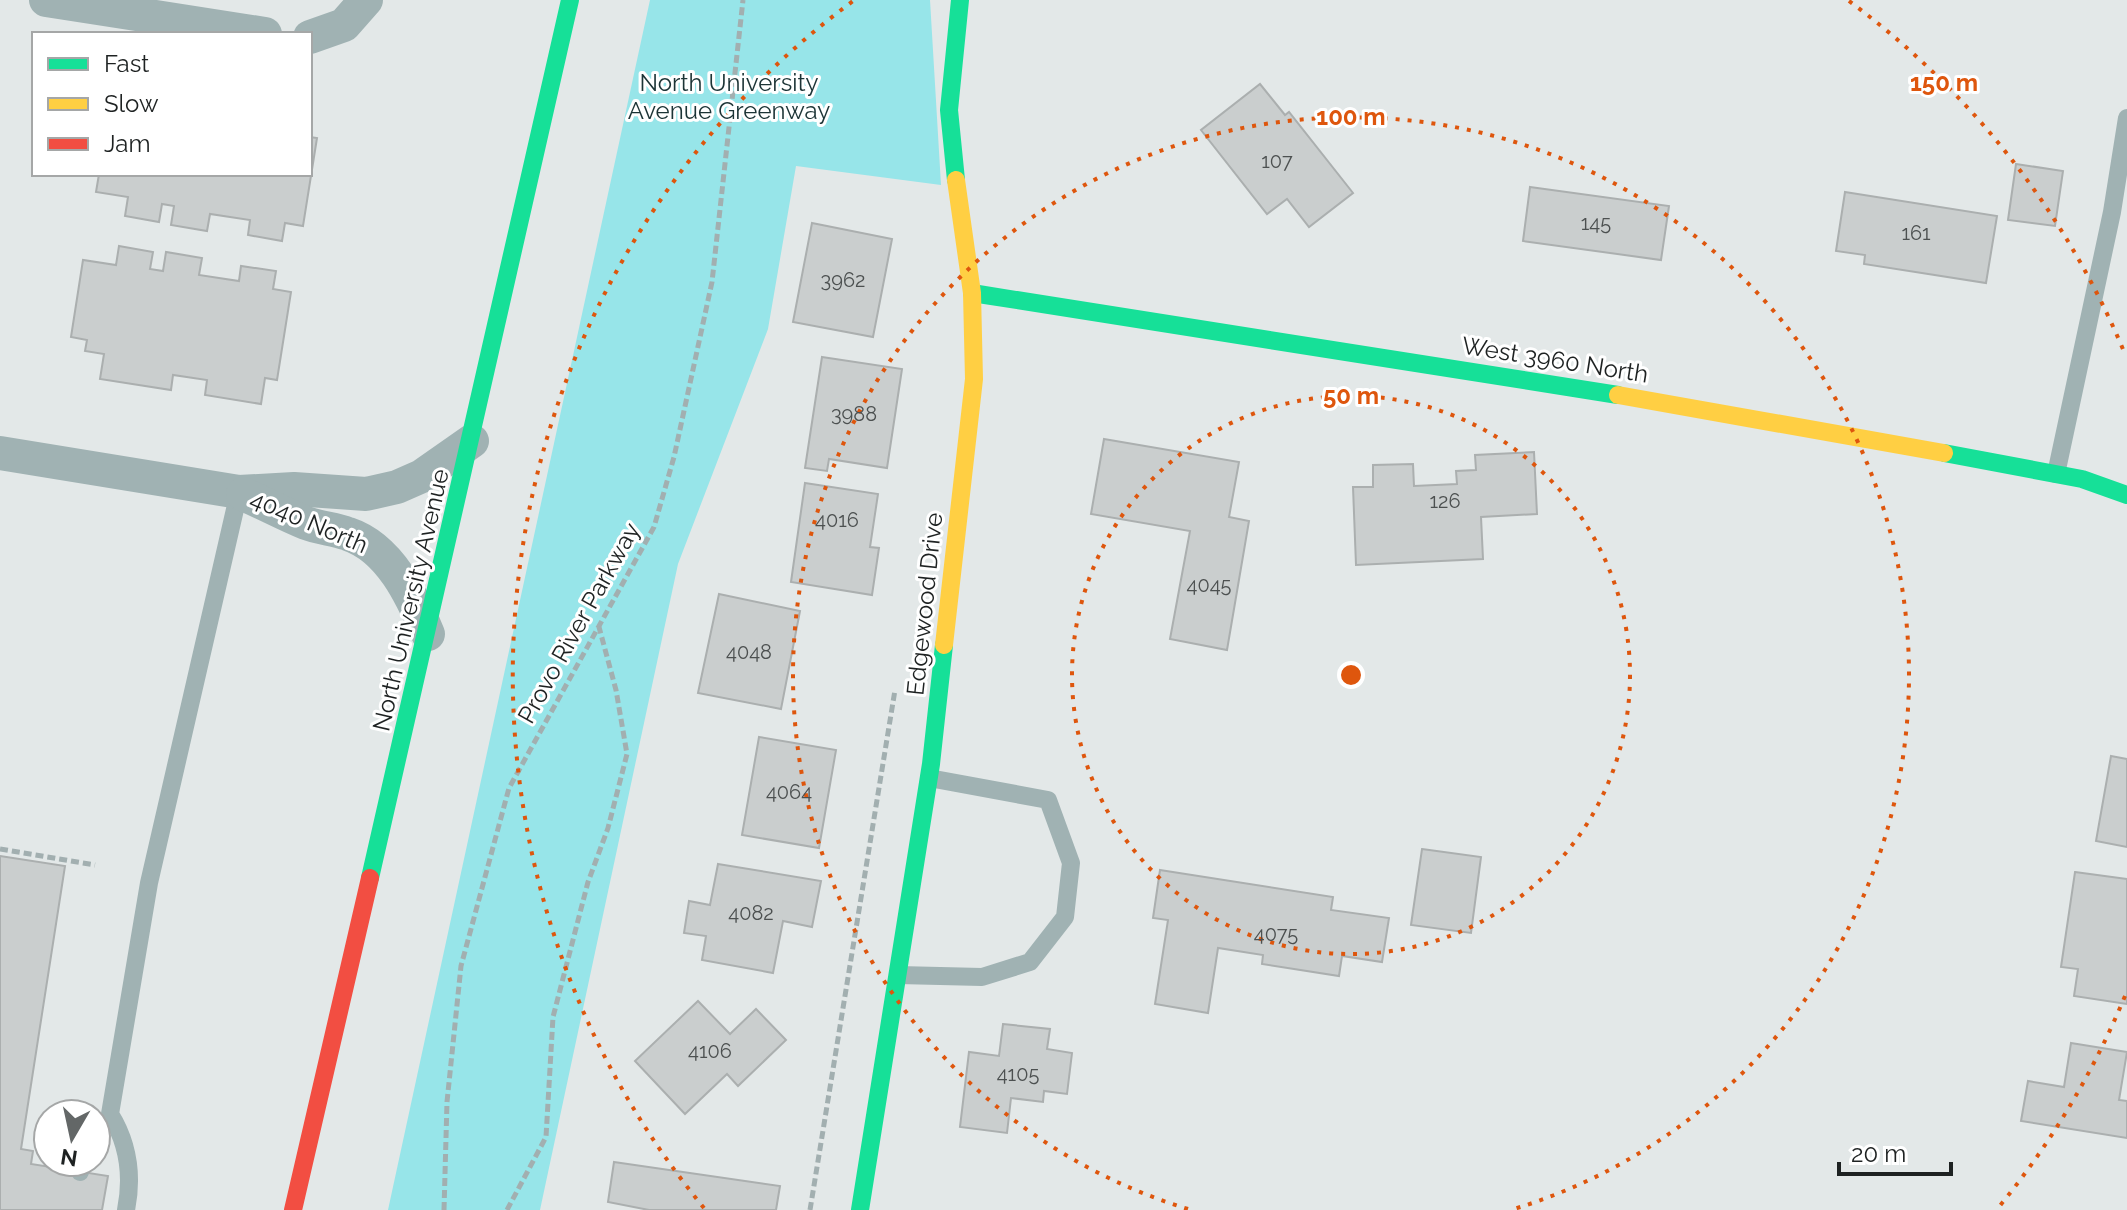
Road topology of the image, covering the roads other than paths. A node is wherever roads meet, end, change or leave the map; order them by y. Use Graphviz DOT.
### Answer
graph roads {
  1 [pos="46,0"];
  2 [pos="366,0"];
  3 [pos="570,0"];
  4 [pos="960,0"];
  5 [pos="252,32"];
  6 [pos="312,36"];
  7 [pos="2127,118"];
  8 [pos="972,293"];
  9 [pos="472,441"];
  10 [pos="0,453"];
  11 [pos="2056,474"];
  12 [pos="239,492"];
  13 [pos="2127,495"];
  14 [pos="428,634"];
  15 [pos="929,778"];
  16 [pos="898,975"];
  17 [pos="107,1098"];
  18 [pos="112,1127"];
  19 [pos="126,1210"];
  20 [pos="293,1210"];
  21 [pos="860,1210"];
  1 -- 5 [label="street"];
  2 -- 6 [label="street"];
  3 -- 9 [label="main road, North University Avenue"];
  4 -- 8 [label="main road, Edgewood Drive"];
  7 -- 11 [label="lane"];
  8 -- 11 [label="main road, West 3960 North"];
  8 -- 15 [label="main road, Edgewood Drive"];
  9 -- 12 [label="street, 4040 North"];
  9 -- 14 [label="main road, North University Avenue"];
  10 -- 12 [label="street, 4040 North"];
  11 -- 13 [label="main road, West 3960 North"];
  12 -- 14 [label="street, 4040 North"];
  12 -- 17 [label="lane"];
  14 -- 20 [label="main road, North University Avenue"];
  15 -- 16 [label="main road, Edgewood Drive"];
  15 -- 16 [label="lane"];
  16 -- 21 [label="main road, Edgewood Drive"];
  18 -- 19 [label="lane"];
}
